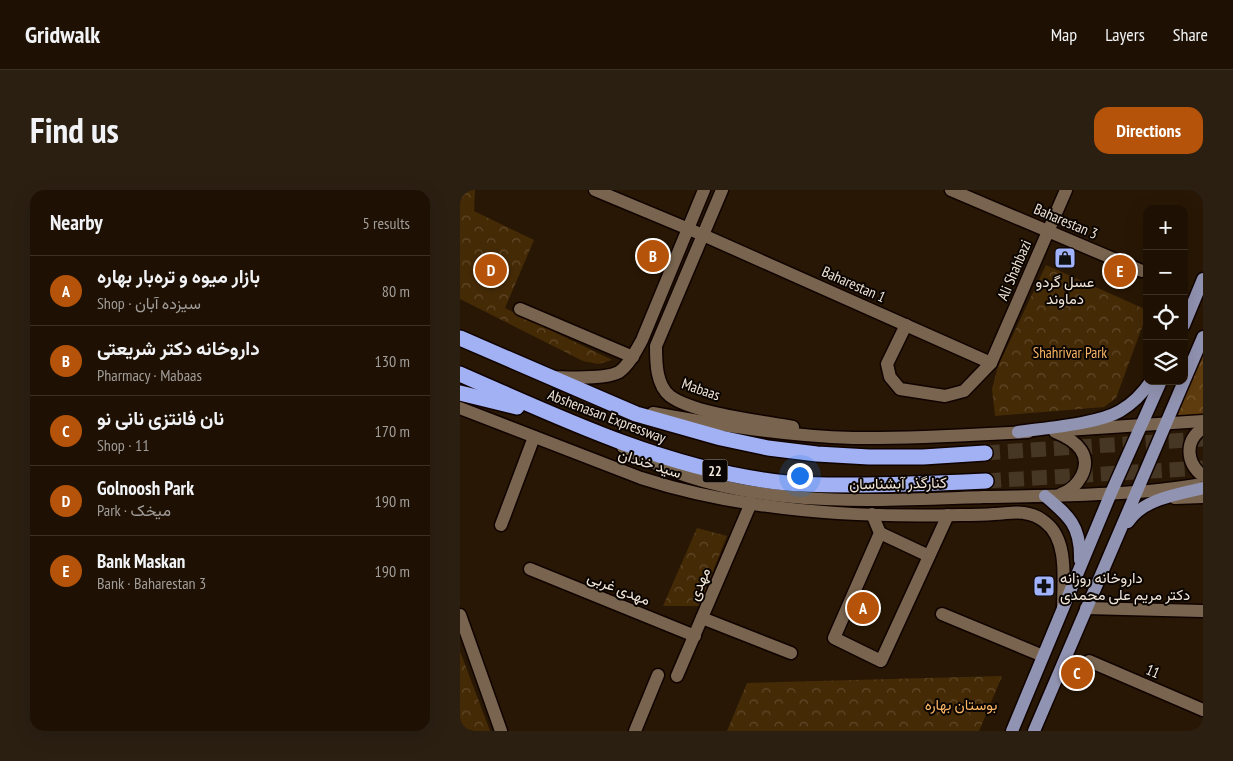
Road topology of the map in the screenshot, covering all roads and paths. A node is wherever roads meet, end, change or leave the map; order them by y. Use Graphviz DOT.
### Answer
graph roads {
  1 [pos="595,190"];
  2 [pos="704,190"];
  3 [pos="722,190"];
  4 [pos="951,190"];
  5 [pos="1066,190"];
  6 [pos="687,228"];
  7 [pos="1048,231"];
  8 [pos="703,235"];
  9 [pos="1142,271"];
  10 [pos="1203,279"];
  11 [pos="520,309"];
  12 [pos="1188,315"];
  13 [pos="906,325"];
  14 [pos="1203,337"];
  15 [pos="460,338"];
  16 [pos="633,357"];
  17 [pos="992,363"];
  18 [pos="460,374"];
  19 [pos="550,377"];
  20 [pos="1148,385"];
  21 [pos="1158,385"];
  22 [pos="460,393"];
  23 [pos="615,405"];
  24 [pos="460,408"];
  25 [pos="550,414"];
  26 [pos="1203,421"];
  27 [pos="1166,424"];
  28 [pos="1141,426"];
  29 [pos="1203,428"];
  30 [pos="1053,430"];
  31 [pos="1018,432"];
  32 [pos="605,436"];
  33 [pos="534,437"];
  34 [pos="852,438"];
  35 [pos="984,453"];
  36 [pos="1203,476"];
  37 [pos="986,481"];
  38 [pos="1203,486"];
  39 [pos="1136,492"];
  40 [pos="1111,494"];
  41 [pos="1051,496"];
  42 [pos="1203,497"];
  43 [pos="1165,498"];
  44 [pos="751,504"];
  45 [pos="872,514"];
  46 [pos="948,515"];
  47 [pos="500,525"];
  48 [pos="880,533"];
  49 [pos="929,556"];
  50 [pos="1080,566"];
  51 [pos="530,569"];
  52 [pos="1101,573"];
  53 [pos="1063,608"];
  54 [pos="1086,608"];
  55 [pos="1202,611"];
  56 [pos="942,614"];
  57 [pos="460,615"];
  58 [pos="702,618"];
  59 [pos="695,636"];
  60 [pos="791,653"];
  61 [pos="1042,656"];
  62 [pos="1089,661"];
  63 [pos="658,675"];
  64 [pos="678,676"];
  65 [pos="1203,710"];
  66 [pos="501,731"];
  67 [pos="635,731"];
  68 [pos="1012,731"];
  69 [pos="1034,731"];
  1 -- 6 [label="street, Baharestan 1"];
  2 -- 6 [label="street"];
  3 -- 8 [label="street, Mabaas"];
  4 -- 7 [label="street, Baharestan 3"];
  5 -- 7 [label="street, Ali Shahbazi"];
  6 -- 8 [label="street, Baharestan 1"];
  6 -- 16 [label="street"];
  7 -- 9 [label="street, Baharestan 3"];
  7 -- 17 [label="street, Ali Shahbazi"];
  8 -- 13 [label="street, Baharestan 1"];
  8 -- 34 [label="street, Mabaas"];
  10 -- 12 [label="main road"];
  11 -- 16 [label="street"];
  13 -- 17 [label="street, Baharestan 1"];
  13 -- 17 [label="street"];
  14 -- 27 [label="main road"];
  15 -- 19 [label="highway, Abshenasan Expressway / 22"];
  16 -- 19 [label="street"];
  18 -- 25 [label="highway, Abshenasan Expressway / 22"];
  19 -- 23 [label="highway, Abshenasan Expressway / 22"];
  20 -- 31 [label="main road"];
  21 -- 28 [label="main road"];
  22 -- 25 [label="highway"];
  23 -- 34 [label="street"];
  23 -- 35 [label="highway, Abshenasan Expressway / 22"];
  24 -- 33 [label="street, سید خندان"];
  25 -- 32 [label="highway, Abshenasan Expressway / 22"];
  26 -- 27 [label="street"];
  27 -- 28 [label="street"];
  27 -- 39 [label="main road"];
  28 -- 30 [label="street"];
  28 -- 40 [label="main road"];
  29 -- 36 [label="street"];
  30 -- 31 [label="street"];
  30 -- 41 [label="street"];
  31 -- 34 [label="street"];
  32 -- 37 [label="highway, Abshenasan Expressway / 22"];
  32 -- 41 [label="street, کنارگذر آبشناسان"];
  33 -- 44 [label="street, سید خندان"];
  33 -- 47 [label="street"];
  38 -- 39 [label="street, کنارگذر آبشناسان"];
  38 -- 43 [label="main road"];
  39 -- 40 [label="street, کنارگذر آبشناسان"];
  39 -- 52 [label="main road"];
  40 -- 41 [label="street, کنارگذر آبشناسان"];
  40 -- 50 [label="main road"];
  41 -- 50 [label="main road"];
  42 -- 43 [label="street"];
  43 -- 52 [label="main road"];
  44 -- 45 [label="street, سید خندان"];
  44 -- 58 [label="street, مهدی"];
  45 -- 46 [label="street, سید خندان"];
  45 -- 48 [label="street"];
  46 -- 49 [label="street"];
  46 -- 53 [label="street, سید خندان"];
  48 -- 49 [label="street"];
  48 -- 49 [label="street"];
  50 -- 53 [label="main road"];
  51 -- 59 [label="street, مهدی غربی"];
  52 -- 54 [label="main road"];
  53 -- 61 [label="main road"];
  54 -- 55 [label="street"];
  54 -- 69 [label="main road"];
  56 -- 61 [label="street"];
  57 -- 66 [label="street"];
  58 -- 59 [label="street, مهدی"];
  58 -- 60 [label="street"];
  59 -- 64 [label="street, مهدی"];
  61 -- 68 [label="main road"];
  62 -- 65 [label="street, 11"];
  63 -- 67 [label="street"];
}
